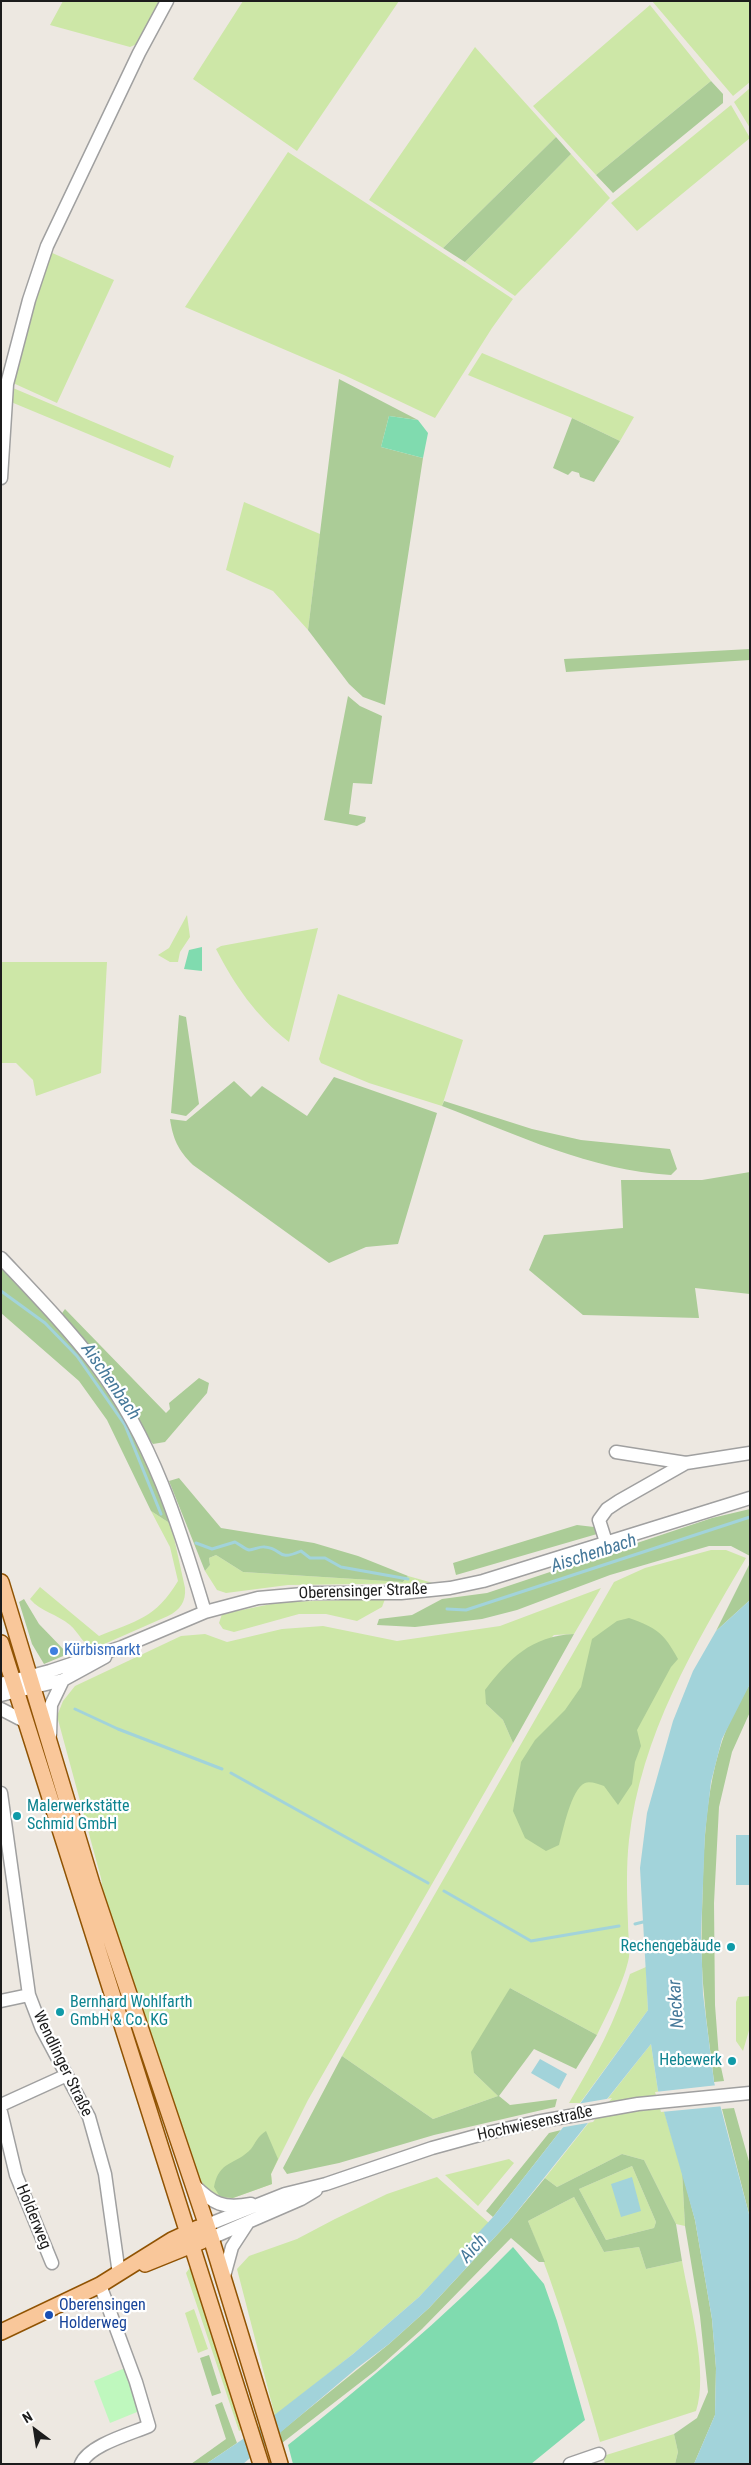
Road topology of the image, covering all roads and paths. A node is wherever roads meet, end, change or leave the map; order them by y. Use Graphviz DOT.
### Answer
graph roads {
  1 [pos="167,1"];
  2 [pos="1,478"];
  3 [pos="1,1258"];
  4 [pos="616,1452"];
  5 [pos="750,1453"];
  6 [pos="686,1463"];
  7 [pos="750,1498"];
  8 [pos="606,1542"];
  9 [pos="1,1582"];
  10 [pos="205,1612"];
  11 [pos="1,1643"];
  12 [pos="122,1647"];
  13 [pos="63,1680"];
  14 [pos="33,1682"];
  15 [pos="8,1688"];
  16 [pos="1,1709"];
  17 [pos="26,1722"];
  18 [pos="50,1739"];
  19 [pos="1,1793"];
  20 [pos="29,1996"];
  21 [pos="1,2001"];
  22 [pos="67,2076"];
  23 [pos="750,2093"];
  24 [pos="1,2105"];
  25 [pos="1,2112"];
  26 [pos="193,2184"];
  27 [pos="326,2184"];
  28 [pos="268,2200"];
  29 [pos="249,2222"];
  30 [pos="209,2232"];
  31 [pos="191,2238"];
  32 [pos="52,2263"];
  33 [pos="122,2272"];
  34 [pos="223,2280"];
  35 [pos="100,2286"];
  36 [pos="1,2332"];
  37 [pos="598,2454"];
  38 [pos="81,2464"];
  39 [pos="261,2464"];
  40 [pos="280,2464"];
  41 [pos="570,2464"];
  1 -- 2 [label="street"];
  3 -- 10 [label="street"];
  4 -- 6 [label="street"];
  5 -- 6 [label="street"];
  6 -- 8 [label="street"];
  7 -- 8 [label="street, Oberensinger Straße"];
  8 -- 10 [label="street, Oberensinger Straße"];
  9 -- 14 [label="main road"];
  10 -- 12 [label="street, Oberensinger Straße"];
  11 -- 15 [label="main road"];
  12 -- 13 [label="street, Oberensinger Straße"];
  12 -- 14 [label="street, Oberensinger Straße"];
  13 -- 14 [label="street, Oberensinger Straße"];
  13 -- 18 [label="street"];
  14 -- 15 [label="street"];
  14 -- 18 [label="main road"];
  15 -- 17 [label="main road"];
  16 -- 17 [label="street"];
  17 -- 31 [label="main road"];
  18 -- 26 [label="main road"];
  19 -- 20 [label="street, Wendlinger Straße"];
  20 -- 21 [label="street"];
  20 -- 22 [label="street, Wendlinger Straße"];
  22 -- 24 [label="street"];
  22 -- 33 [label="street, Wendlinger Straße"];
  23 -- 27 [label="street, Hochwiesenstraße"];
  25 -- 32 [label="street, Holderweg"];
  26 -- 28 [label="street"];
  26 -- 30 [label="main road"];
  27 -- 28 [label="street, Hochwiesenstraße"];
  27 -- 29 [label="street, Hochwiesenstraße"];
  28 -- 30 [label="street, Hochwiesenstraße"];
  29 -- 30 [label="street, Hochwiesenstraße"];
  29 -- 34 [label="street"];
  30 -- 31 [label="main road, Hochwiesenstraße"];
  30 -- 34 [label="main road"];
  31 -- 33 [label="main road"];
  31 -- 39 [label="main road"];
  33 -- 35 [label="main road"];
  34 -- 40 [label="main road"];
  35 -- 36 [label="main road"];
  35 -- 38 [label="street"];
  37 -- 41 [label="street"];
}
